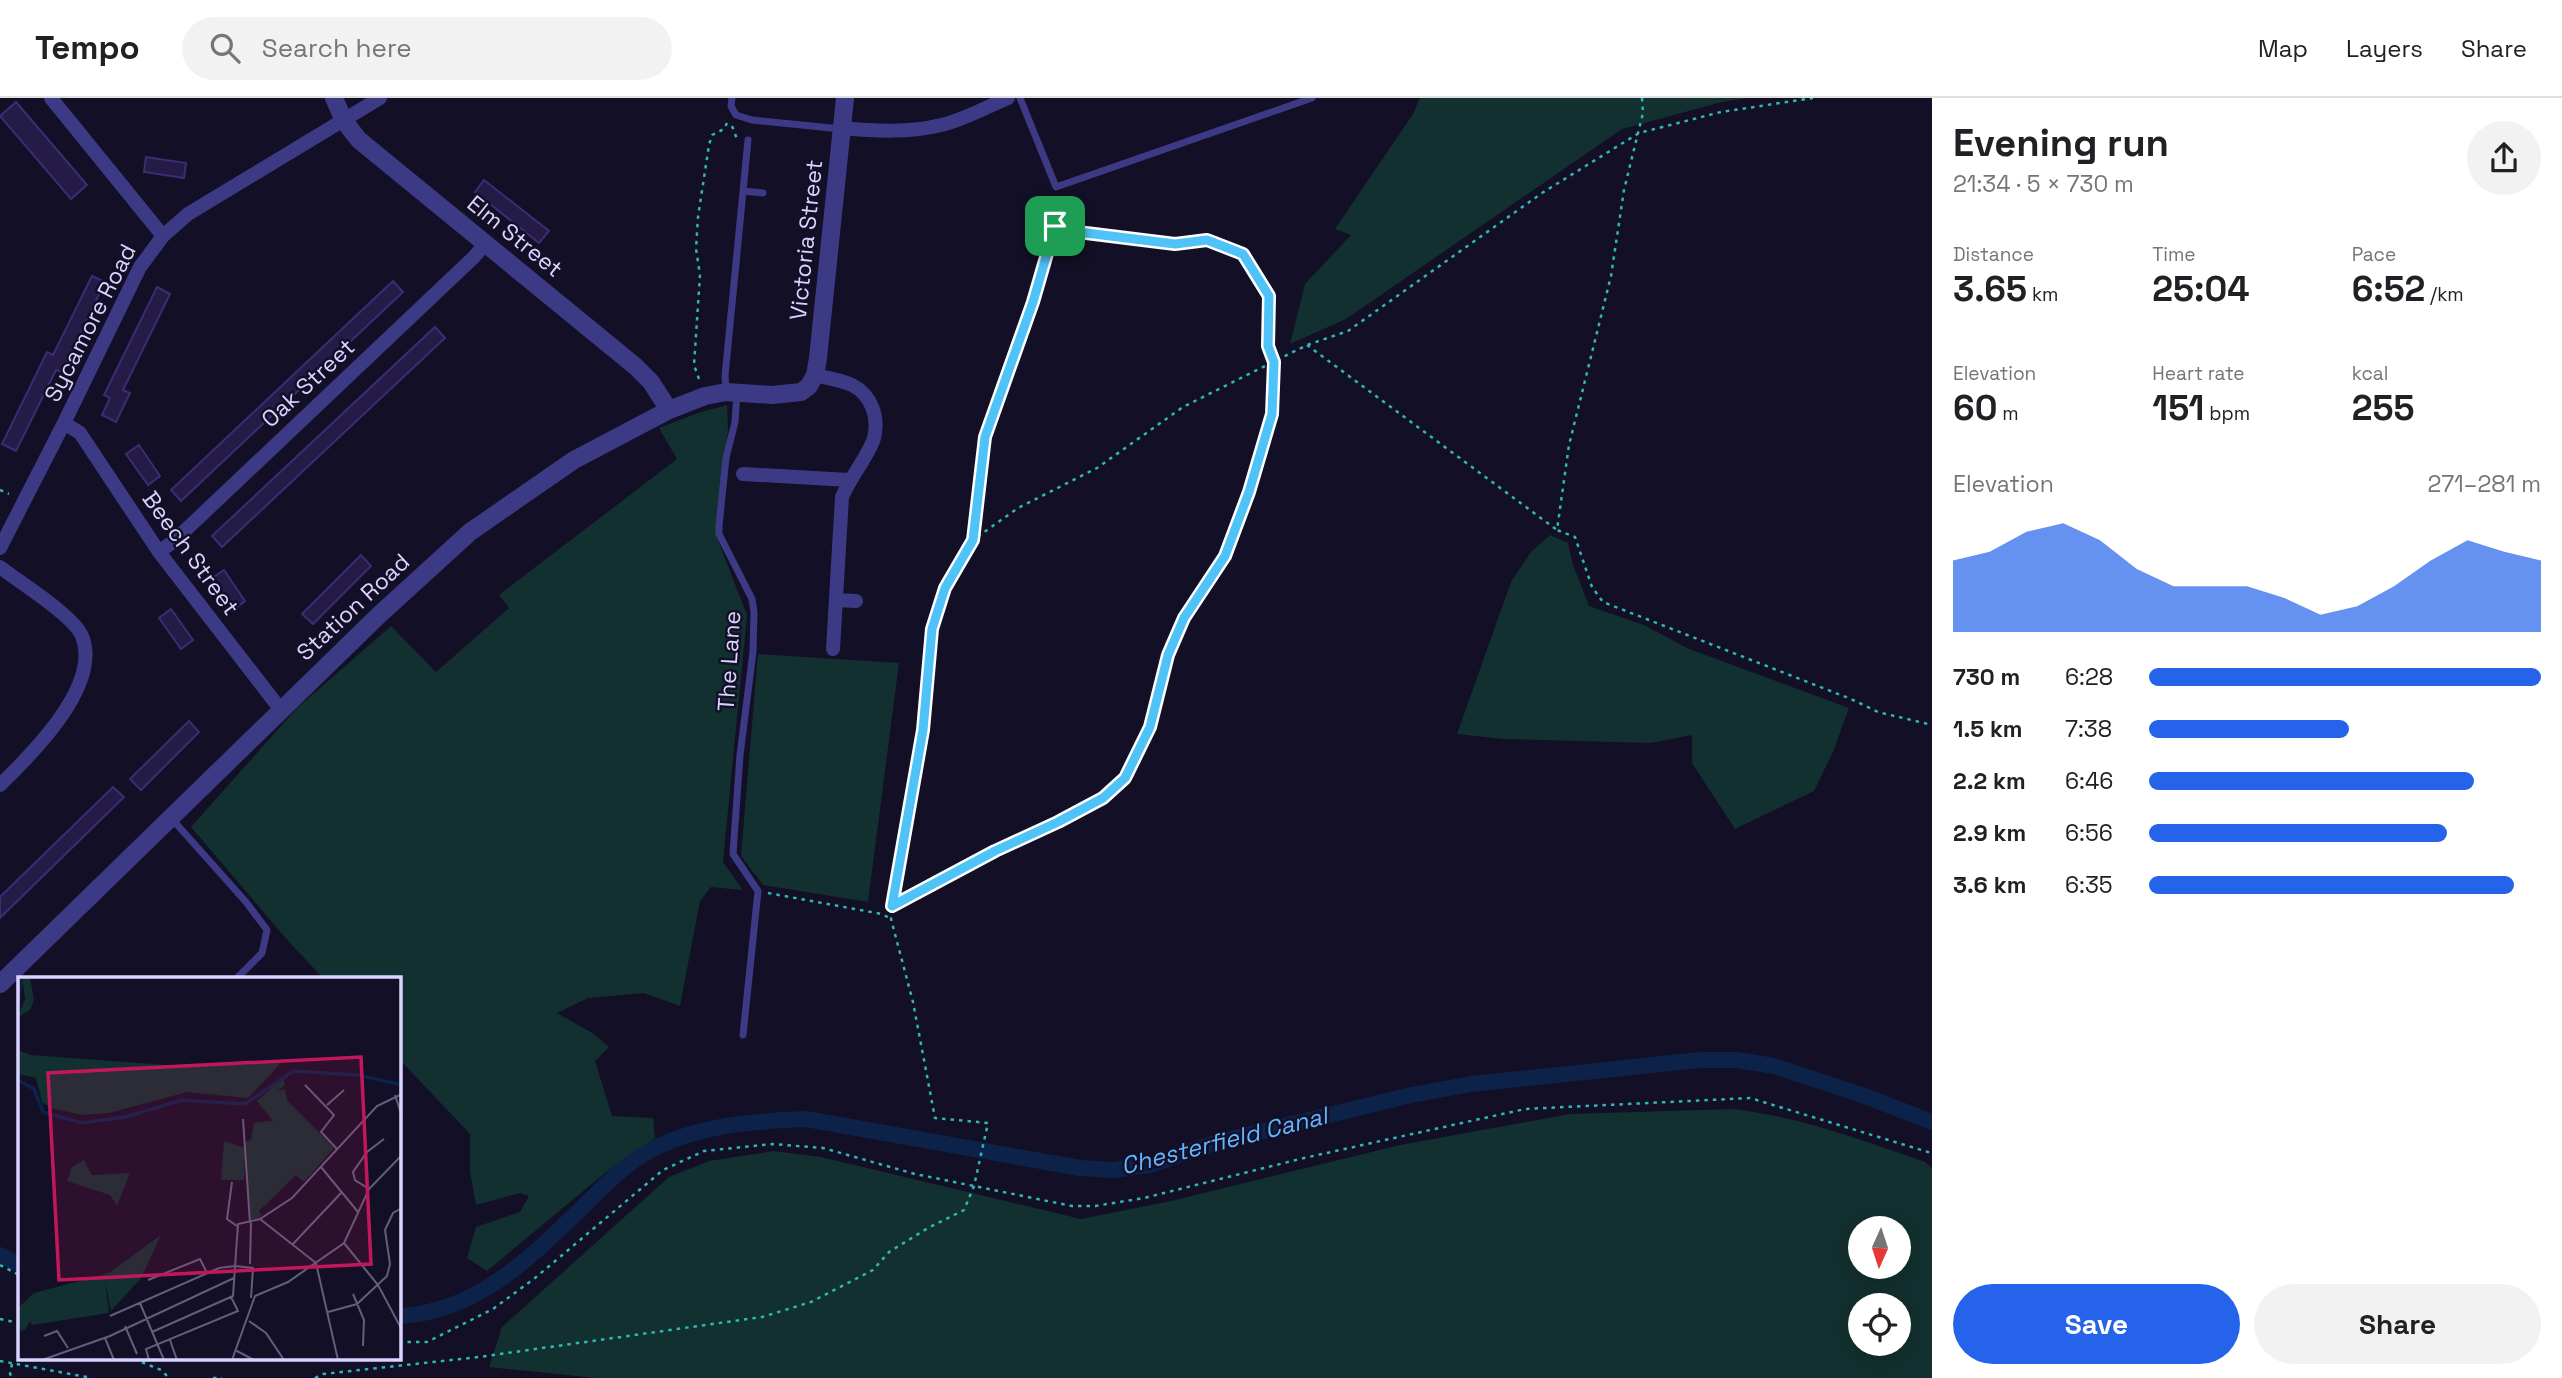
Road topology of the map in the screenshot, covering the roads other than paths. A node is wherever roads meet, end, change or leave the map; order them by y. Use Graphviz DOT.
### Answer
graph roads {
  1 [pos="51,98"];
  2 [pos="334,98"];
  3 [pos="380,98"];
  4 [pos="732,98"];
  5 [pos="845,98"];
  6 [pos="1008,98"];
  7 [pos="1020,98"];
  8 [pos="1312,98"];
  9 [pos="344,121"];
  10 [pos="842,129"];
  11 [pos="748,144"];
  12 [pos="743,191"];
  13 [pos="763,193"];
  14 [pos="163,236"];
  15 [pos="486,243"];
  16 [pos="812,380"];
  17 [pos="732,392"];
  18 [pos="669,410"];
  19 [pos="64,424"];
  20 [pos="743,474"];
  21 [pos="849,480"];
  22 [pos="0,548"];
  23 [pos="159,552"];
  24 [pos="0,567"];
  25 [pos="836,600"];
  26 [pos="856,601"];
  27 [pos="833,649"];
  28 [pos="281,710"];
  29 [pos="0,785"];
  30 [pos="172,819"];
  31 [pos="238,977"];
  32 [pos="0,984"];
  33 [pos="743,1035"];
  1 -- 14 [label="street"];
  2 -- 9 [label="street, Elm Street"];
  3 -- 9 [label="street, Sycamore Road"];
  4 -- 10 [label="lane"];
  5 -- 10 [label="street, Victoria Street"];
  6 -- 10 [label="street"];
  7 -- 8 [label="lane"];
  9 -- 14 [label="street, Sycamore Road"];
  9 -- 15 [label="street, Elm Street"];
  10 -- 16 [label="street, Victoria Street"];
  11 -- 12 [label="lane, The Lane"];
  12 -- 13 [label="lane"];
  12 -- 17 [label="lane, The Lane"];
  14 -- 19 [label="street, Sycamore Road"];
  15 -- 18 [label="street, Elm Street"];
  15 -- 23 [label="street, Oak Street"];
  16 -- 17 [label="street, Station Road"];
  16 -- 21 [label="street"];
  17 -- 18 [label="street, Station Road"];
  17 -- 33 [label="lane, The Lane"];
  18 -- 28 [label="street, Station Road"];
  19 -- 22 [label="street, Sycamore Road"];
  19 -- 23 [label="street, Beech Street"];
  20 -- 21 [label="street"];
  21 -- 25 [label="street"];
  23 -- 28 [label="street, Beech Street"];
  24 -- 29 [label="street"];
  25 -- 26 [label="street"];
  25 -- 27 [label="street"];
  28 -- 30 [label="street, Station Road"];
  30 -- 31 [label="lane"];
  30 -- 32 [label="street, Station Road"];
}
